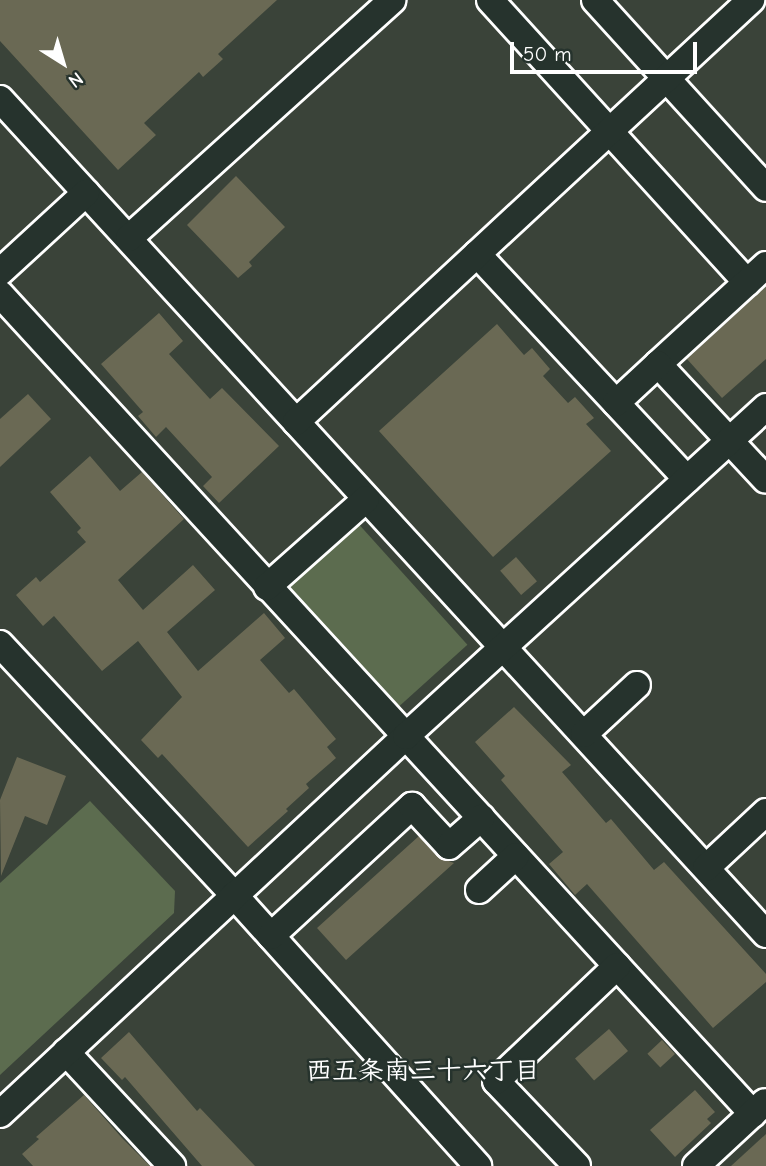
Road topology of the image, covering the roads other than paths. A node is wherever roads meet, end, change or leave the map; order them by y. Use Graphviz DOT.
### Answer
graph roads {
  1 [pos="393,0"];
  2 [pos="491,0"];
  3 [pos="595,0"];
  4 [pos="751,0"];
  5 [pos="666,78"];
  6 [pos="0,99"];
  7 [pos="609,131"];
  8 [pos="766,188"];
  9 [pos="86,193"];
  10 [pos="129,238"];
  11 [pos="477,254"];
  12 [pos="0,272"];
  13 [pos="757,274"];
  14 [pos="0,294"];
  15 [pos="658,365"];
  16 [pos="616,403"];
  17 [pos="766,407"];
  18 [pos="296,422"];
  19 [pos="728,441"];
  20 [pos="687,479"];
  21 [pos="766,480"];
  22 [pos="366,499"];
  23 [pos="267,587"];
  24 [pos="0,644"];
  25 [pos="504,647"];
  26 [pos="637,685"];
  27 [pos="584,734"];
  28 [pos="405,736"];
  29 [pos="766,812"];
  30 [pos="481,818"];
  31 [pos="516,856"];
  32 [pos="706,868"];
  33 [pos="479,890"];
  34 [pos="234,895"];
  35 [pos="766,934"];
  36 [pos="271,936"];
  37 [pos="617,966"];
  38 [pos="66,1052"];
  39 [pos="759,1107"];
  40 [pos="0,1114"];
  41 [pos="172,1166"];
  42 [pos="478,1166"];
  43 [pos="577,1166"];
  44 [pos="696,1166"];
  1 -- 10 [label="street"];
  2 -- 7 [label="street"];
  3 -- 5 [label="street"];
  4 -- 5 [label="street"];
  5 -- 7 [label="street"];
  5 -- 8 [label="street"];
  6 -- 9 [label="street"];
  7 -- 11 [label="street"];
  7 -- 13 [label="street"];
  9 -- 10 [label="street"];
  9 -- 12 [label="street"];
  10 -- 18 [label="street"];
  11 -- 16 [label="street"];
  11 -- 18 [label="street"];
  13 -- 15 [label="street"];
  14 -- 23 [label="street"];
  15 -- 16 [label="street"];
  15 -- 19 [label="street"];
  16 -- 20 [label="street"];
  17 -- 19 [label="street"];
  18 -- 22 [label="street"];
  19 -- 20 [label="street"];
  19 -- 21 [label="street"];
  20 -- 25 [label="street"];
  22 -- 23 [label="street"];
  22 -- 25 [label="street"];
  23 -- 28 [label="street"];
  24 -- 34 [label="street"];
  25 -- 27 [label="street"];
  25 -- 28 [label="street"];
  26 -- 27 [label="street"];
  27 -- 32 [label="street"];
  28 -- 30 [label="street"];
  28 -- 34 [label="street"];
  29 -- 32 [label="street"];
  30 -- 31 [label="street"];
  30 -- 36 [label="street"];
  31 -- 33 [label="street"];
  31 -- 37 [label="street"];
  32 -- 35 [label="street"];
  34 -- 36 [label="street"];
  34 -- 38 [label="street"];
  36 -- 42 [label="street"];
  37 -- 39 [label="street"];
  37 -- 43 [label="street"];
  38 -- 40 [label="street"];
  38 -- 41 [label="street"];
  39 -- 44 [label="street"];
}
